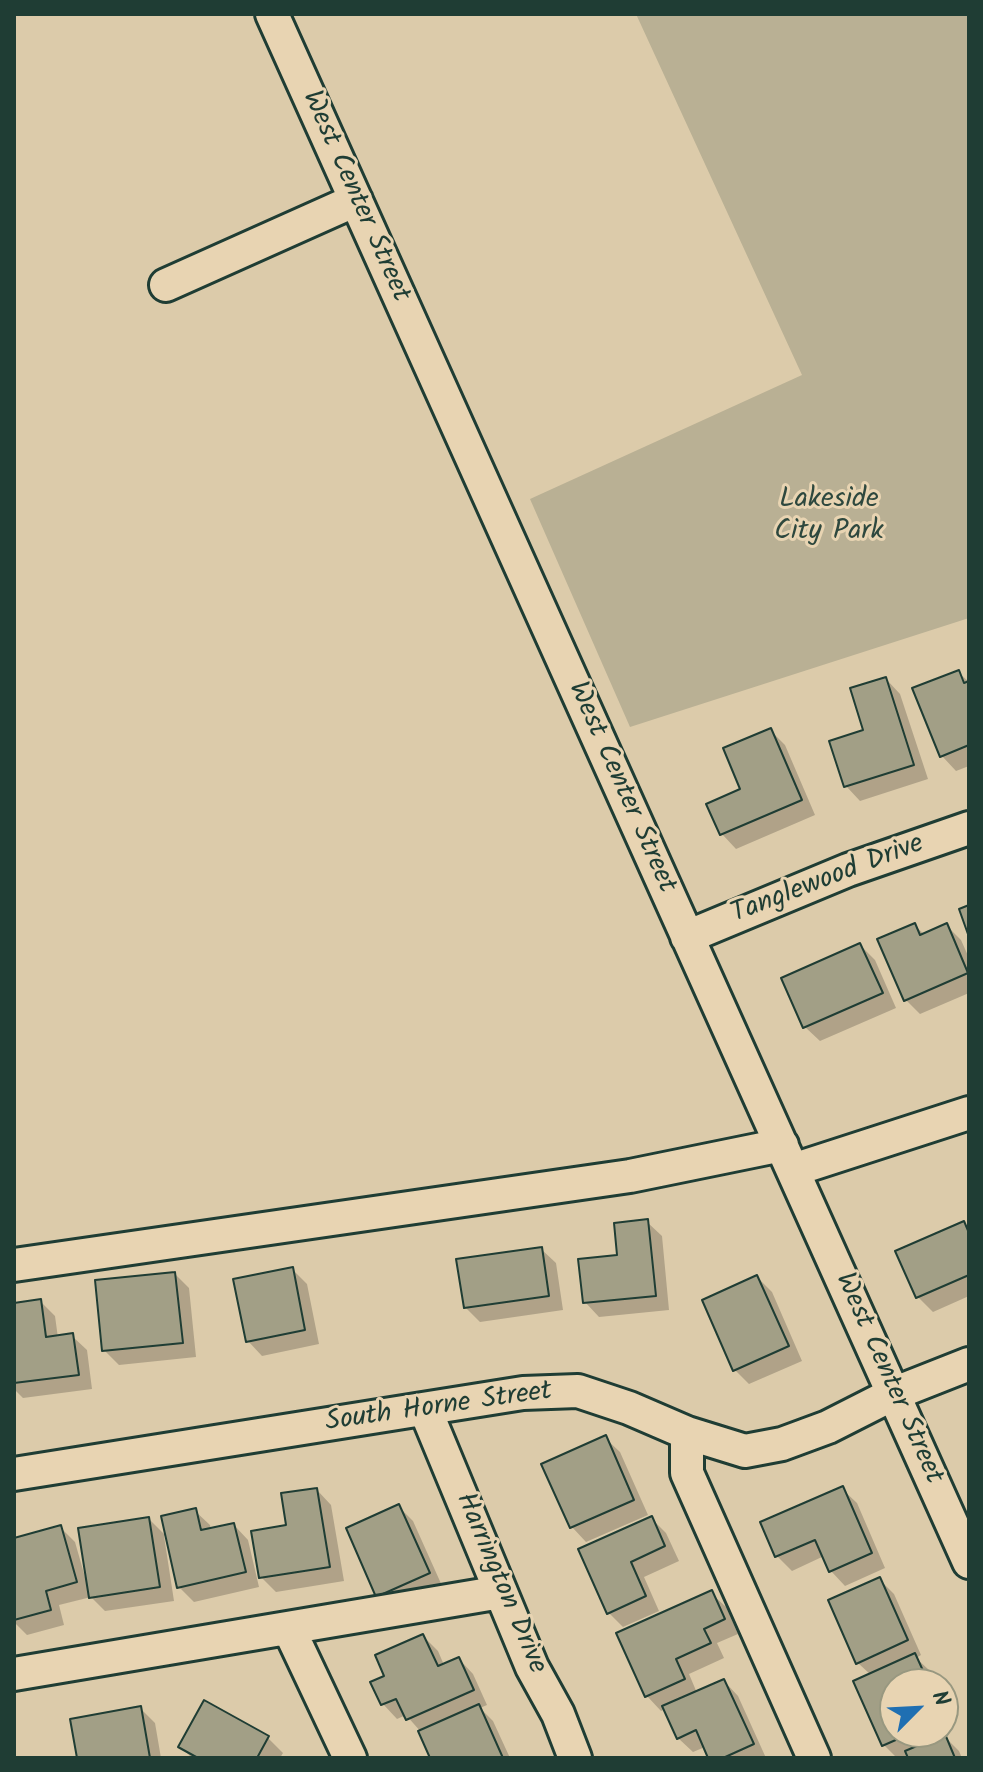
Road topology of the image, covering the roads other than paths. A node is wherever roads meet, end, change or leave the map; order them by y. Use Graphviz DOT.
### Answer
graph roads {
  1 [pos="272,14"];
  2 [pos="356,200"];
  3 [pos="166,285"];
  4 [pos="969,828"];
  5 [pos="687,937"];
  6 [pos="969,1113"];
  7 [pos="788,1157"];
  8 [pos="14,1265"];
  9 [pos="969,1364"];
  10 [pos="893,1394"];
  11 [pos="425,1409"];
  12 [pos="687,1433"];
  13 [pos="14,1474"];
  14 [pos="969,1562"];
  15 [pos="501,1592"];
  16 [pos="289,1629"];
  17 [pos="14,1674"];
  18 [pos="350,1758"];
  19 [pos="575,1758"];
  20 [pos="814,1758"];
  1 -- 2 [label="street, West Center Street"];
  2 -- 3 [label="street"];
  2 -- 5 [label="street, West Center Street"];
  4 -- 5 [label="street, Tanglewood Drive"];
  5 -- 7 [label="street, West Center Street"];
  6 -- 7 [label="street"];
  7 -- 8 [label="street"];
  7 -- 10 [label="street, West Center Street"];
  9 -- 10 [label="street, South Horne Street"];
  10 -- 12 [label="street, South Horne Street"];
  10 -- 14 [label="street, West Center Street"];
  11 -- 12 [label="street, South Horne Street"];
  11 -- 13 [label="street, South Horne Street"];
  11 -- 15 [label="street, Harrington Drive"];
  12 -- 20 [label="street"];
  15 -- 16 [label="street"];
  15 -- 19 [label="street, Harrington Drive"];
  16 -- 17 [label="street"];
  16 -- 18 [label="street"];
}
